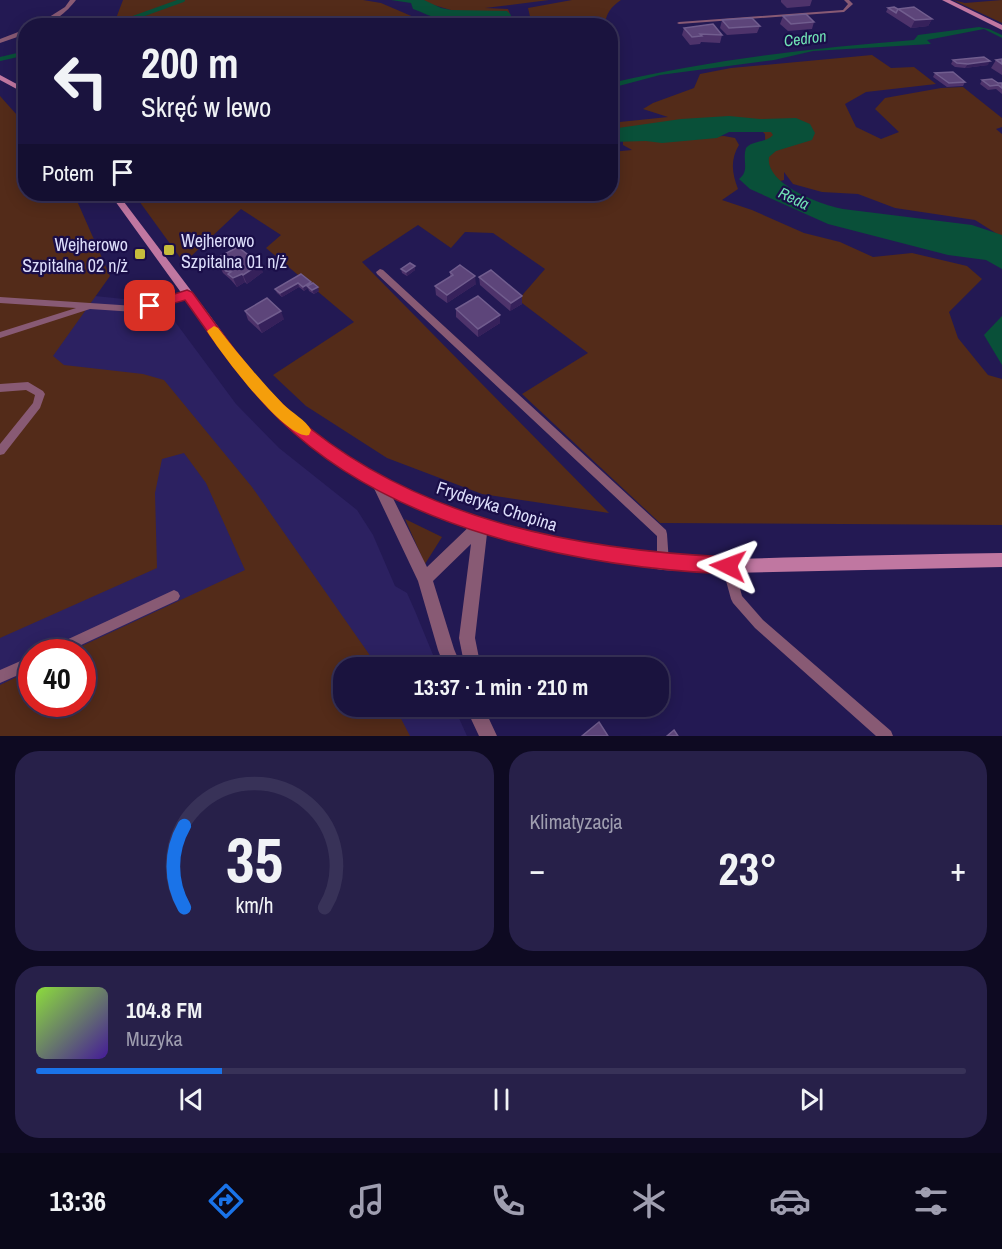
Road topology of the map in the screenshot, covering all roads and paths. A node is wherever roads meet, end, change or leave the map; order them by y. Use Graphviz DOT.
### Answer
graph roads {
  1 [pos="74,0"];
  2 [pos="846,0"];
  3 [pos="945,0"];
  4 [pos="51,18"];
  5 [pos="678,23"];
  6 [pos="1002,28"];
  7 [pos="18,34"];
  8 [pos="0,41"];
  9 [pos="0,77"];
  10 [pos="18,87"];
  11 [pos="119,201"];
  12 [pos="380,272"];
  13 [pos="187,295"];
  14 [pos="0,300"];
  15 [pos="92,306"];
  16 [pos="0,335"];
  17 [pos="0,388"];
  18 [pos="0,451"];
  19 [pos="378,482"];
  20 [pos="481,525"];
  21 [pos="1002,560"];
  22 [pos="663,563"];
  23 [pos="728,566"];
  24 [pos="425,579"];
  25 [pos="174,596"];
  26 [pos="81,639"];
  27 [pos="449,657"];
  28 [pos="471,657"];
  29 [pos="18,669"];
  30 [pos="0,677"];
  31 [pos="478,717"];
  32 [pos="483,717"];
  33 [pos="487,735"];
  34 [pos="886,736"];
  1 -- 4 [label="street"];
  2 -- 5 [label="lane"];
  3 -- 6 [label="street"];
  7 -- 8 [label="street"];
  9 -- 10 [label="street"];
  11 -- 13 [label="street, Fryderyka Chopina"];
  12 -- 22 [label="lane"];
  13 -- 15 [label="lane"];
  13 -- 19 [label="street, Fryderyka Chopina"];
  14 -- 15 [label="lane"];
  15 -- 16 [label="lane"];
  17 -- 18 [label="lane"];
  19 -- 20 [label="street, Fryderyka Chopina"];
  19 -- 24 [label="street"];
  20 -- 22 [label="street, Fryderyka Chopina"];
  20 -- 24 [label="street"];
  20 -- 28 [label="street"];
  21 -- 23 [label="street, Fryderyka Chopina"];
  22 -- 23 [label="street, Fryderyka Chopina"];
  23 -- 34 [label="lane"];
  24 -- 27 [label="street"];
  25 -- 26 [label="lane"];
  29 -- 30 [label="lane"];
  31 -- 33 [label="street"];
  32 -- 33 [label="street"];
}
